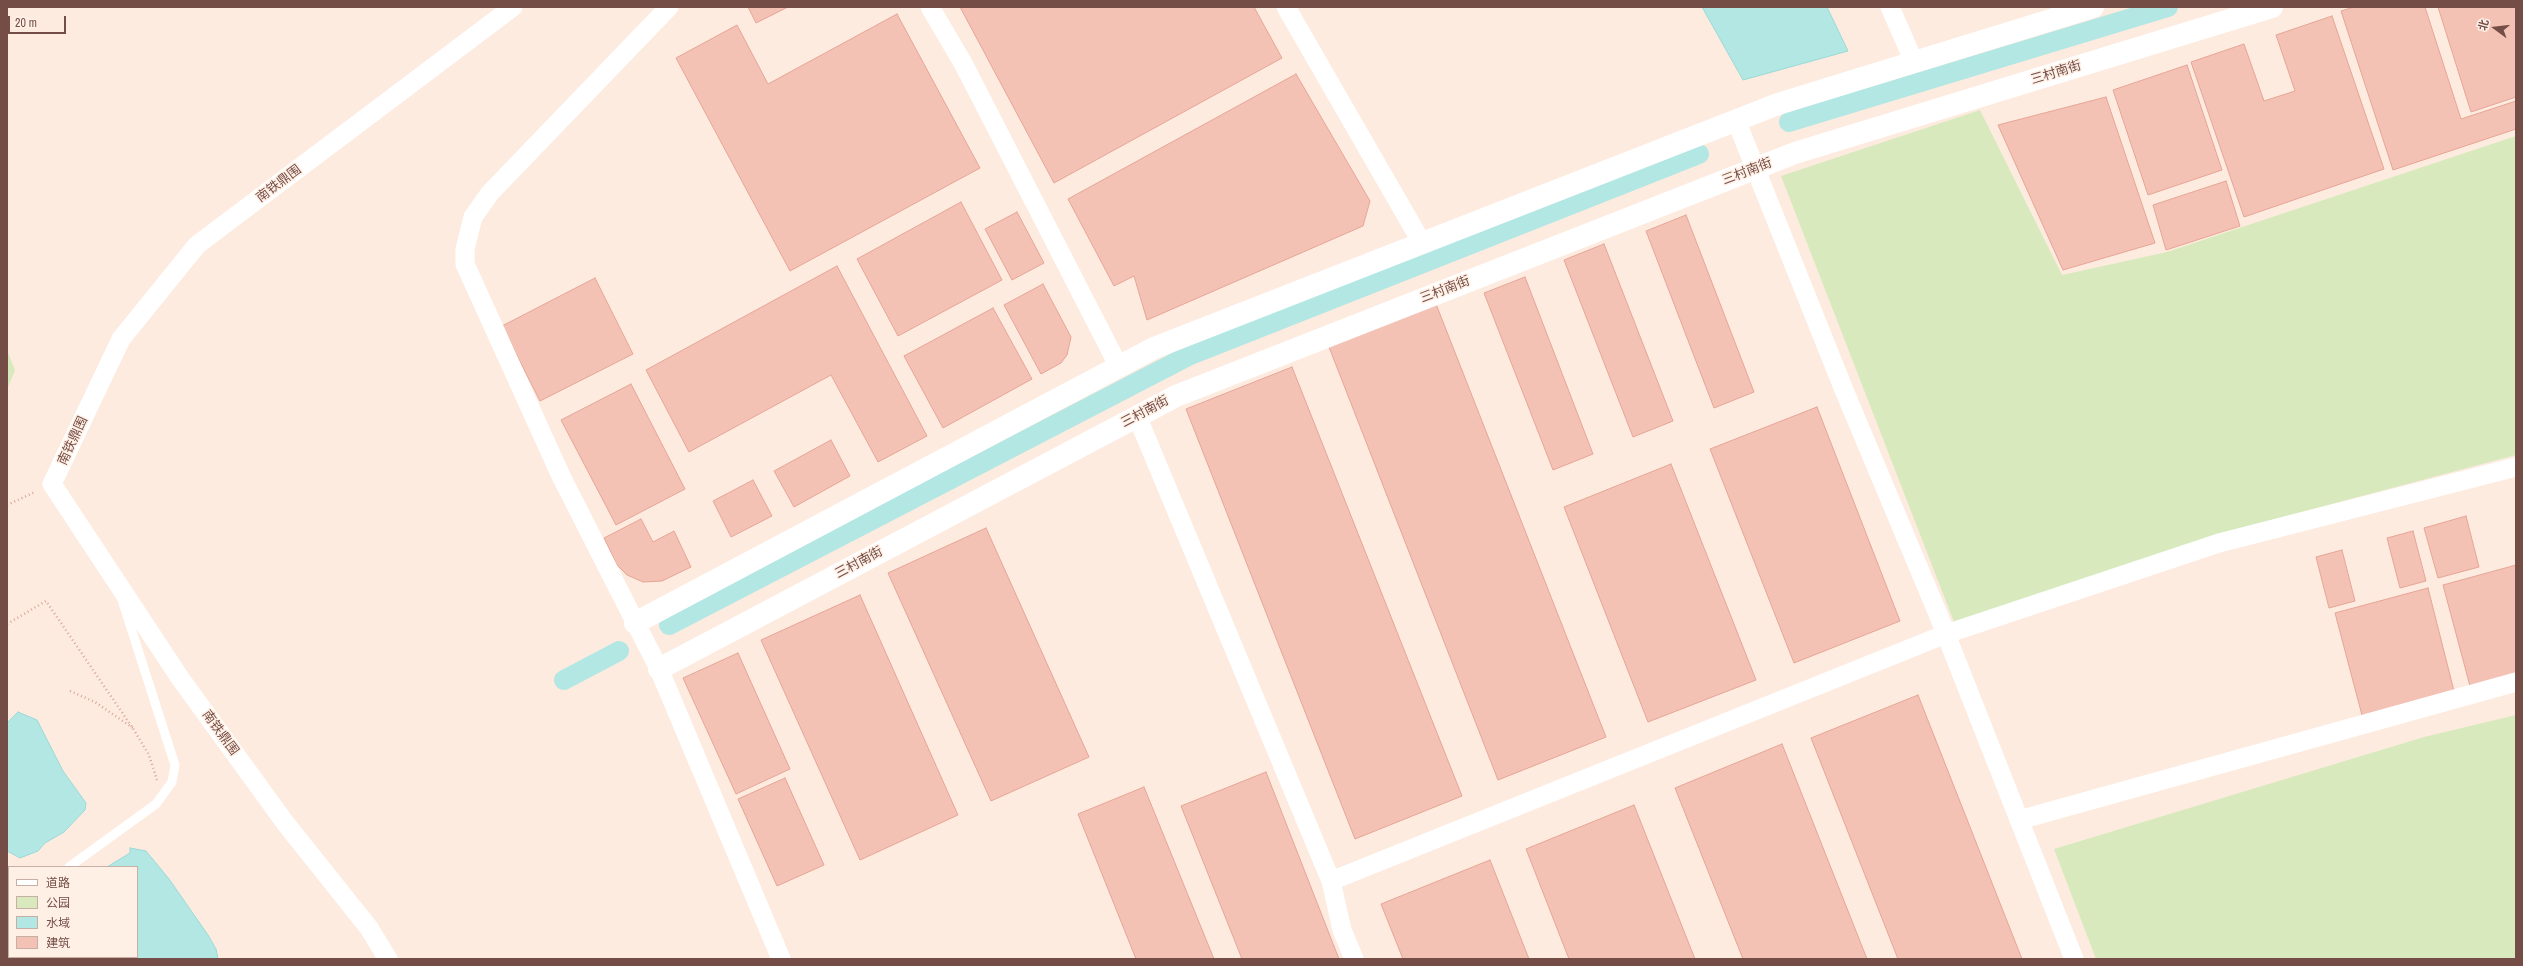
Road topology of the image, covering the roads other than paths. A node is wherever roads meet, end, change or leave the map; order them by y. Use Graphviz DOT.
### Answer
graph roads {
  1 [pos="513,7"];
  2 [pos="669,7"];
  3 [pos="930,7"];
  4 [pos="1286,7"];
  5 [pos="1890,7"];
  6 [pos="2093,7"];
  7 [pos="2272,7"];
  8 [pos="1914,62"];
  9 [pos="1736,120"];
  10 [pos="1754,169"];
  11 [pos="1422,243"];
  12 [pos="1119,367"];
  13 [pos="1137,416"];
  14 [pos="2516,467"];
  15 [pos="117,583"];
  16 [pos="635,623"];
  17 [pos="1946,634"];
  18 [pos="659,669"];
  19 [pos="2516,682"];
  20 [pos="2020,820"];
  21 [pos="70,866"];
  22 [pos="1331,881"];
  23 [pos="388,959"];
  24 [pos="781,959"];
  25 [pos="1354,959"];
  26 [pos="2074,959"];
  1 -- 15 [label="street, 南铁鼎围"];
  2 -- 16 [label="street"];
  3 -- 12 [label="street"];
  4 -- 11 [label="street"];
  5 -- 8 [label="street"];
  6 -- 8 [label="street"];
  7 -- 10 [label="street, 三村南街"];
  8 -- 9 [label="street"];
  9 -- 10 [label="street"];
  9 -- 11 [label="street"];
  10 -- 13 [label="street, 三村南街"];
  10 -- 17 [label="street"];
  11 -- 12 [label="street"];
  12 -- 16 [label="street"];
  13 -- 18 [label="street, 三村南街"];
  13 -- 22 [label="street"];
  14 -- 17 [label="street"];
  15 -- 21 [label="lane"];
  15 -- 23 [label="street, 南铁鼎围"];
  16 -- 18 [label="street"];
  17 -- 20 [label="street"];
  17 -- 22 [label="street"];
  18 -- 24 [label="street"];
  19 -- 20 [label="street"];
  20 -- 26 [label="street"];
  22 -- 25 [label="street"];
}
